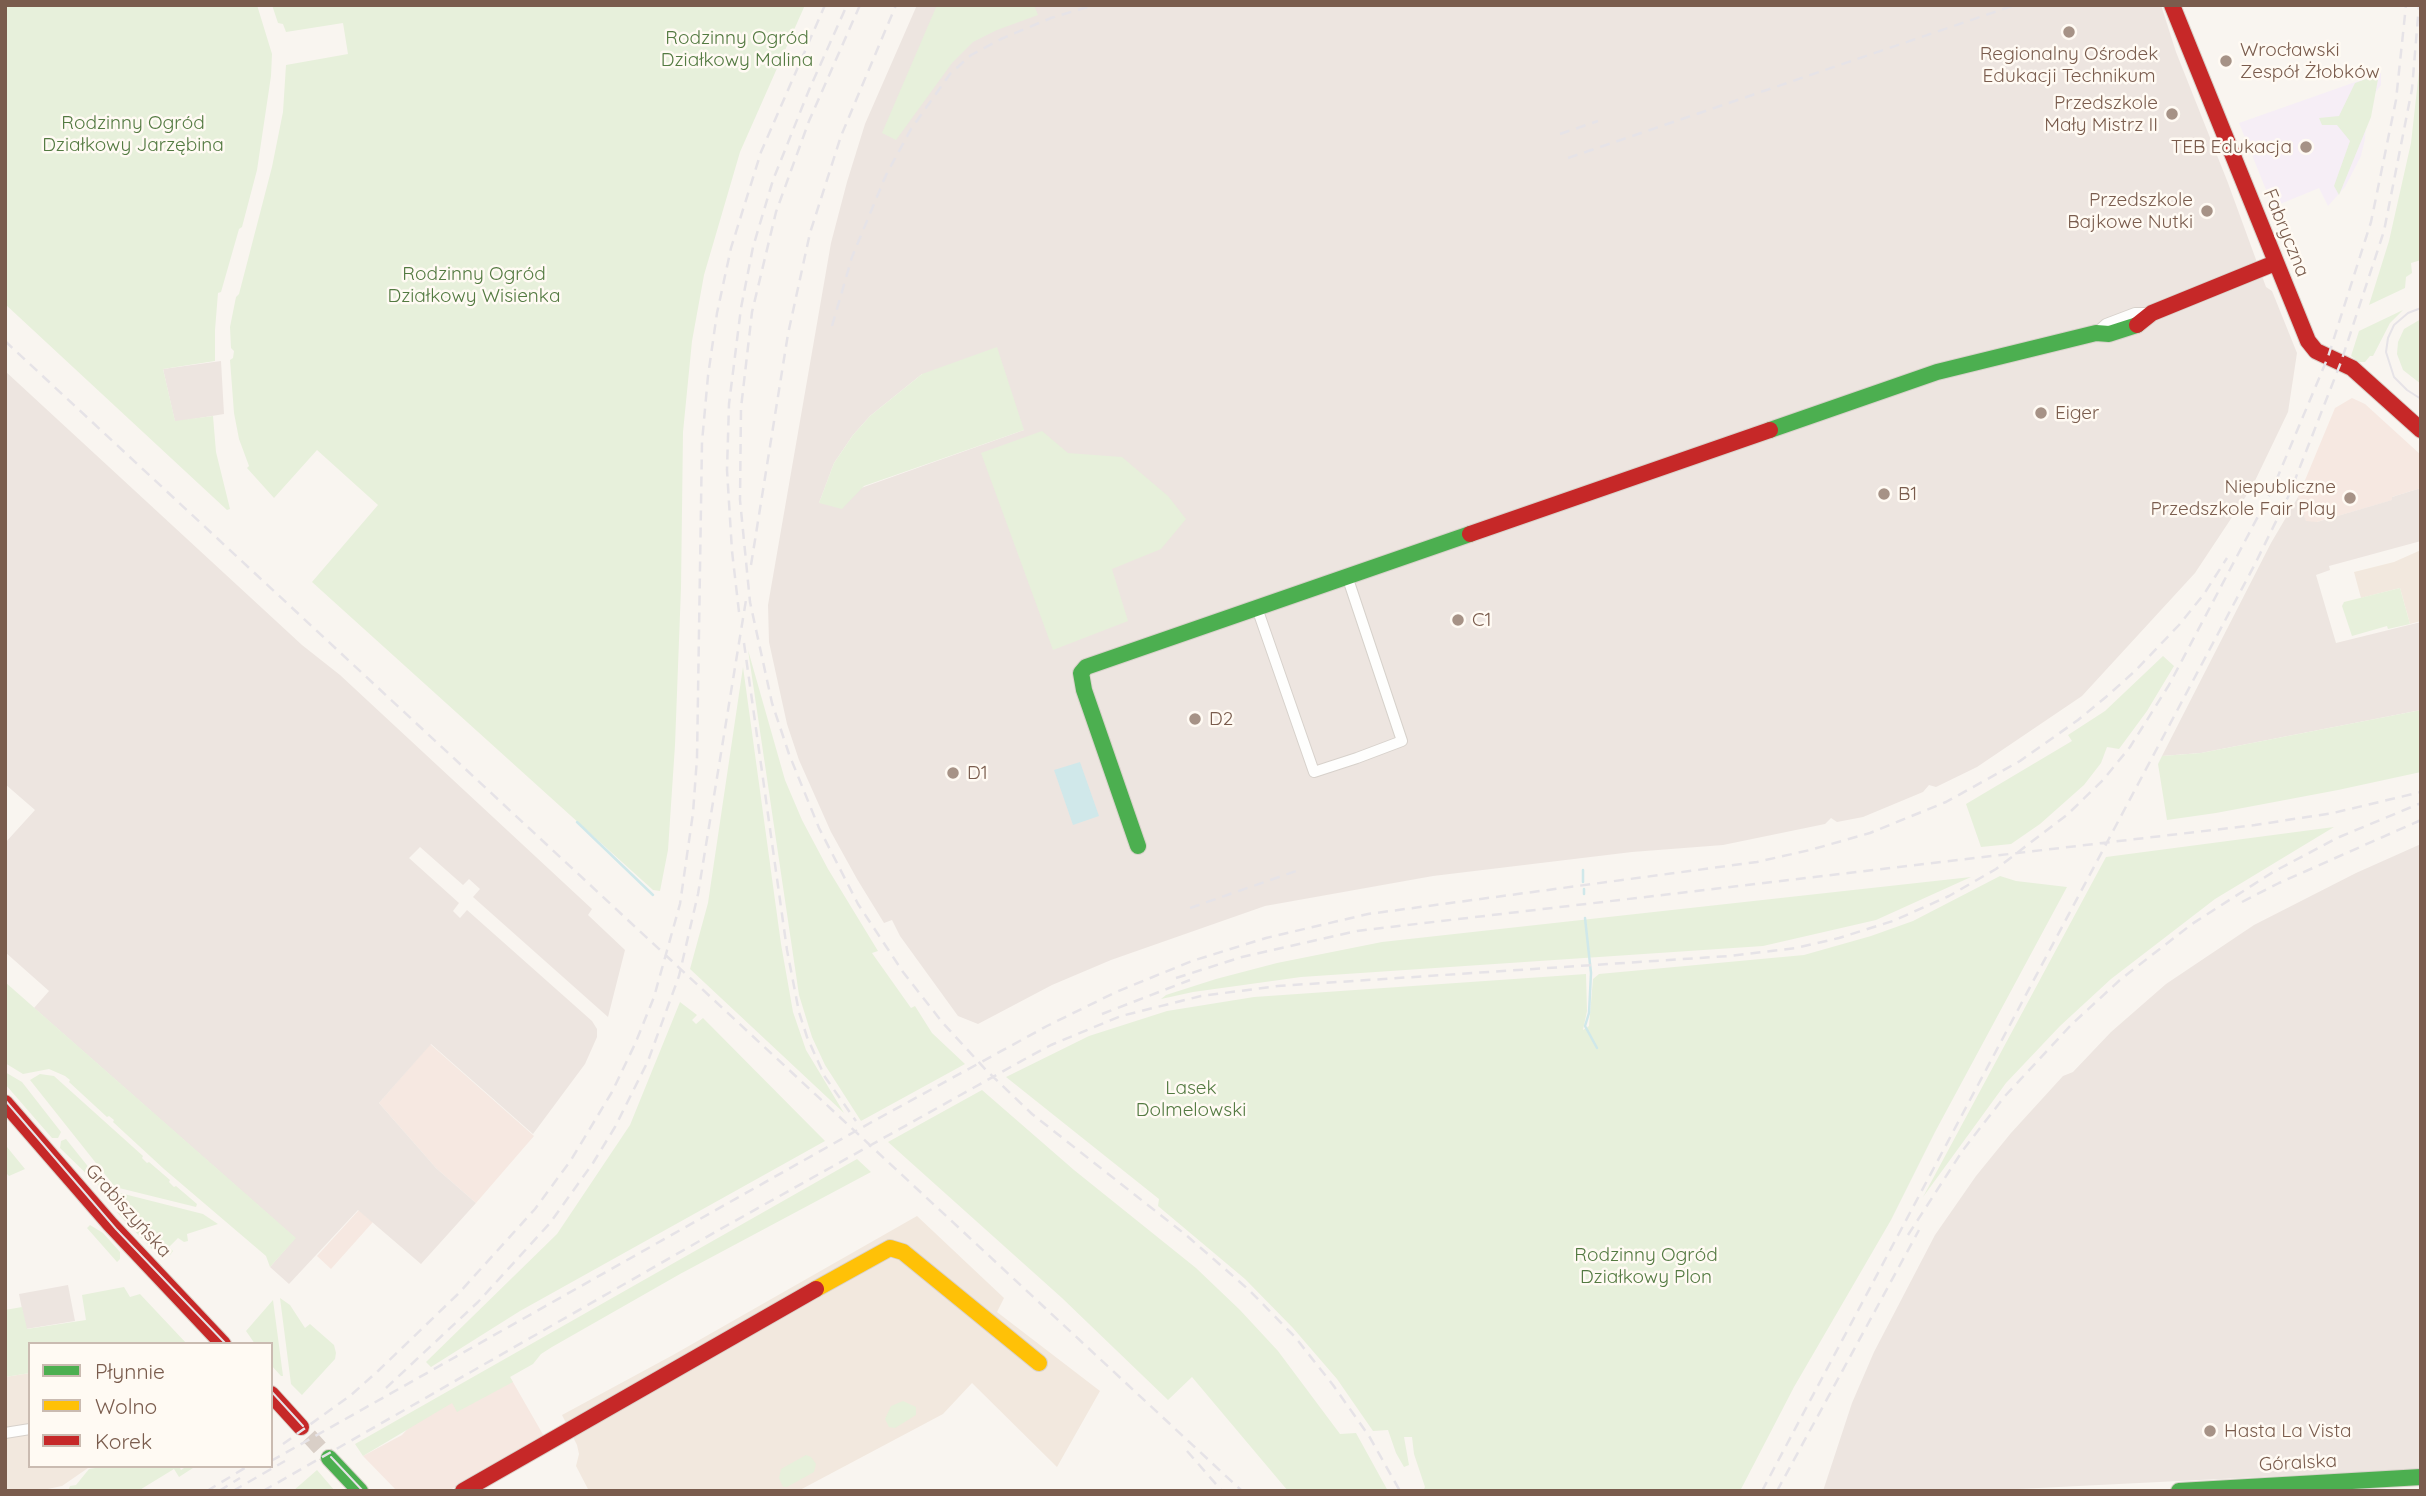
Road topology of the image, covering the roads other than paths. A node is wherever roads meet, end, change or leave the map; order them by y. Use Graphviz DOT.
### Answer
graph roads {
  1 [pos="2172,5"];
  2 [pos="2275,263"];
  3 [pos="2421,430"];
  4 [pos="1347,576"];
  5 [pos="1257,608"];
  6 [pos="1138,846"];
  7 [pos="5,1104"];
  8 [pos="221,1342"];
  9 [pos="1039,1363"];
  10 [pos="273,1397"];
  11 [pos="28,1429"];
  12 [pos="305,1432"];
  13 [pos="5,1433"];
  14 [pos="329,1458"];
  15 [pos="2421,1477"];
  16 [pos="360,1491"];
  17 [pos="463,1491"];
  18 [pos="2179,1491"];
  1 -- 2 [label="street, Fabryczna"];
  2 -- 3 [label="street, Fabryczna"];
  2 -- 4 [label="street"];
  4 -- 5 [label="street"];
  4 -- 5 [label="street"];
  5 -- 6 [label="street"];
  7 -- 8 [label="street, Grabiszyńska"];
  9 -- 17 [label="street"];
  10 -- 12 [label="street"];
  11 -- 13 [label="street"];
  14 -- 16 [label="street"];
  15 -- 18 [label="street, Góralska"];
}
